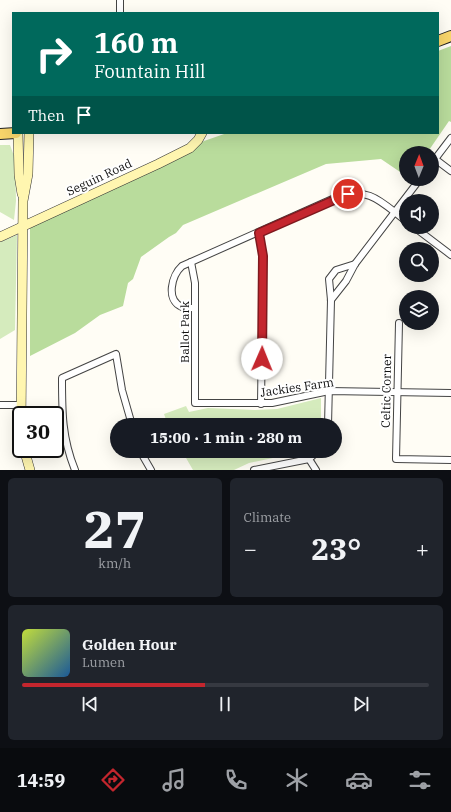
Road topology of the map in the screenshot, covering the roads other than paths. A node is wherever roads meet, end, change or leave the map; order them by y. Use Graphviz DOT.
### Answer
graph roads {
  1 [pos="120,0"];
  2 [pos="120,12"];
  3 [pos="451,36"];
  4 [pos="439,41"];
  5 [pos="12,133"];
  6 [pos="0,134"];
  7 [pos="17,134"];
  8 [pos="29,134"];
  9 [pos="201,134"];
  10 [pos="451,138"];
  11 [pos="439,154"];
  12 [pos="439,164"];
  13 [pos="451,171"];
  14 [pos="415,186"];
  15 [pos="23,202"];
  16 [pos="394,213"];
  17 [pos="399,216"];
  18 [pos="22,227"];
  19 [pos="259,233"];
  20 [pos="424,234"];
  21 [pos="0,237"];
  22 [pos="451,254"];
  23 [pos="191,262"];
  24 [pos="355,264"];
  25 [pos="331,300"];
  26 [pos="195,308"];
  27 [pos="398,323"];
  28 [pos="329,391"];
  29 [pos="398,392"];
  30 [pos="451,393"];
  31 [pos="195,403"];
  32 [pos="261,404"];
  33 [pos="0,405"];
  34 [pos="21,405"];
  35 [pos="130,418"];
  36 [pos="328,418"];
  37 [pos="27,458"];
  38 [pos="144,458"];
  39 [pos="309,458"];
  40 [pos="451,460"];
  41 [pos="30,470"];
  42 [pos="75,470"];
  43 [pos="151,470"];
  44 [pos="254,470"];
  45 [pos="316,470"];
  1 -- 2 [label="street"];
  3 -- 4 [label="main road"];
  5 -- 6 [label="main road"];
  7 -- 15 [label="street"];
  8 -- 15 [label="street"];
  9 -- 18 [label="street, Seguin Road"];
  10 -- 11 [label="street"];
  12 -- 13 [label="street"];
  14 -- 16 [label="street"];
  15 -- 18 [label="street"];
  16 -- 17 [label="street"];
  16 -- 19 [label="street"];
  16 -- 24 [label="street"];
  18 -- 21 [label="street, Seguin Road"];
  18 -- 34 [label="street"];
  19 -- 23 [label="street"];
  19 -- 32 [label="street"];
  20 -- 22 [label="street"];
  23 -- 26 [label="street, Ballot Park"];
  23 -- 26 [label="street"];
  24 -- 25 [label="street"];
  24 -- 25 [label="street"];
  25 -- 28 [label="street"];
  26 -- 31 [label="street, Ballot Park"];
  27 -- 29 [label="street, Celtic Corner"];
  28 -- 29 [label="street, Jackies Farm"];
  28 -- 32 [label="street, Jackies Farm"];
  28 -- 36 [label="street"];
  29 -- 30 [label="street, Jackies Farm"];
  29 -- 40 [label="street, Celtic Corner"];
  31 -- 32 [label="street, Jackies Farm"];
  33 -- 34 [label="street"];
  35 -- 42 [label="street"];
  37 -- 41 [label="street"];
  38 -- 43 [label="street"];
  39 -- 44 [label="street"];
  39 -- 45 [label="street"];
}
